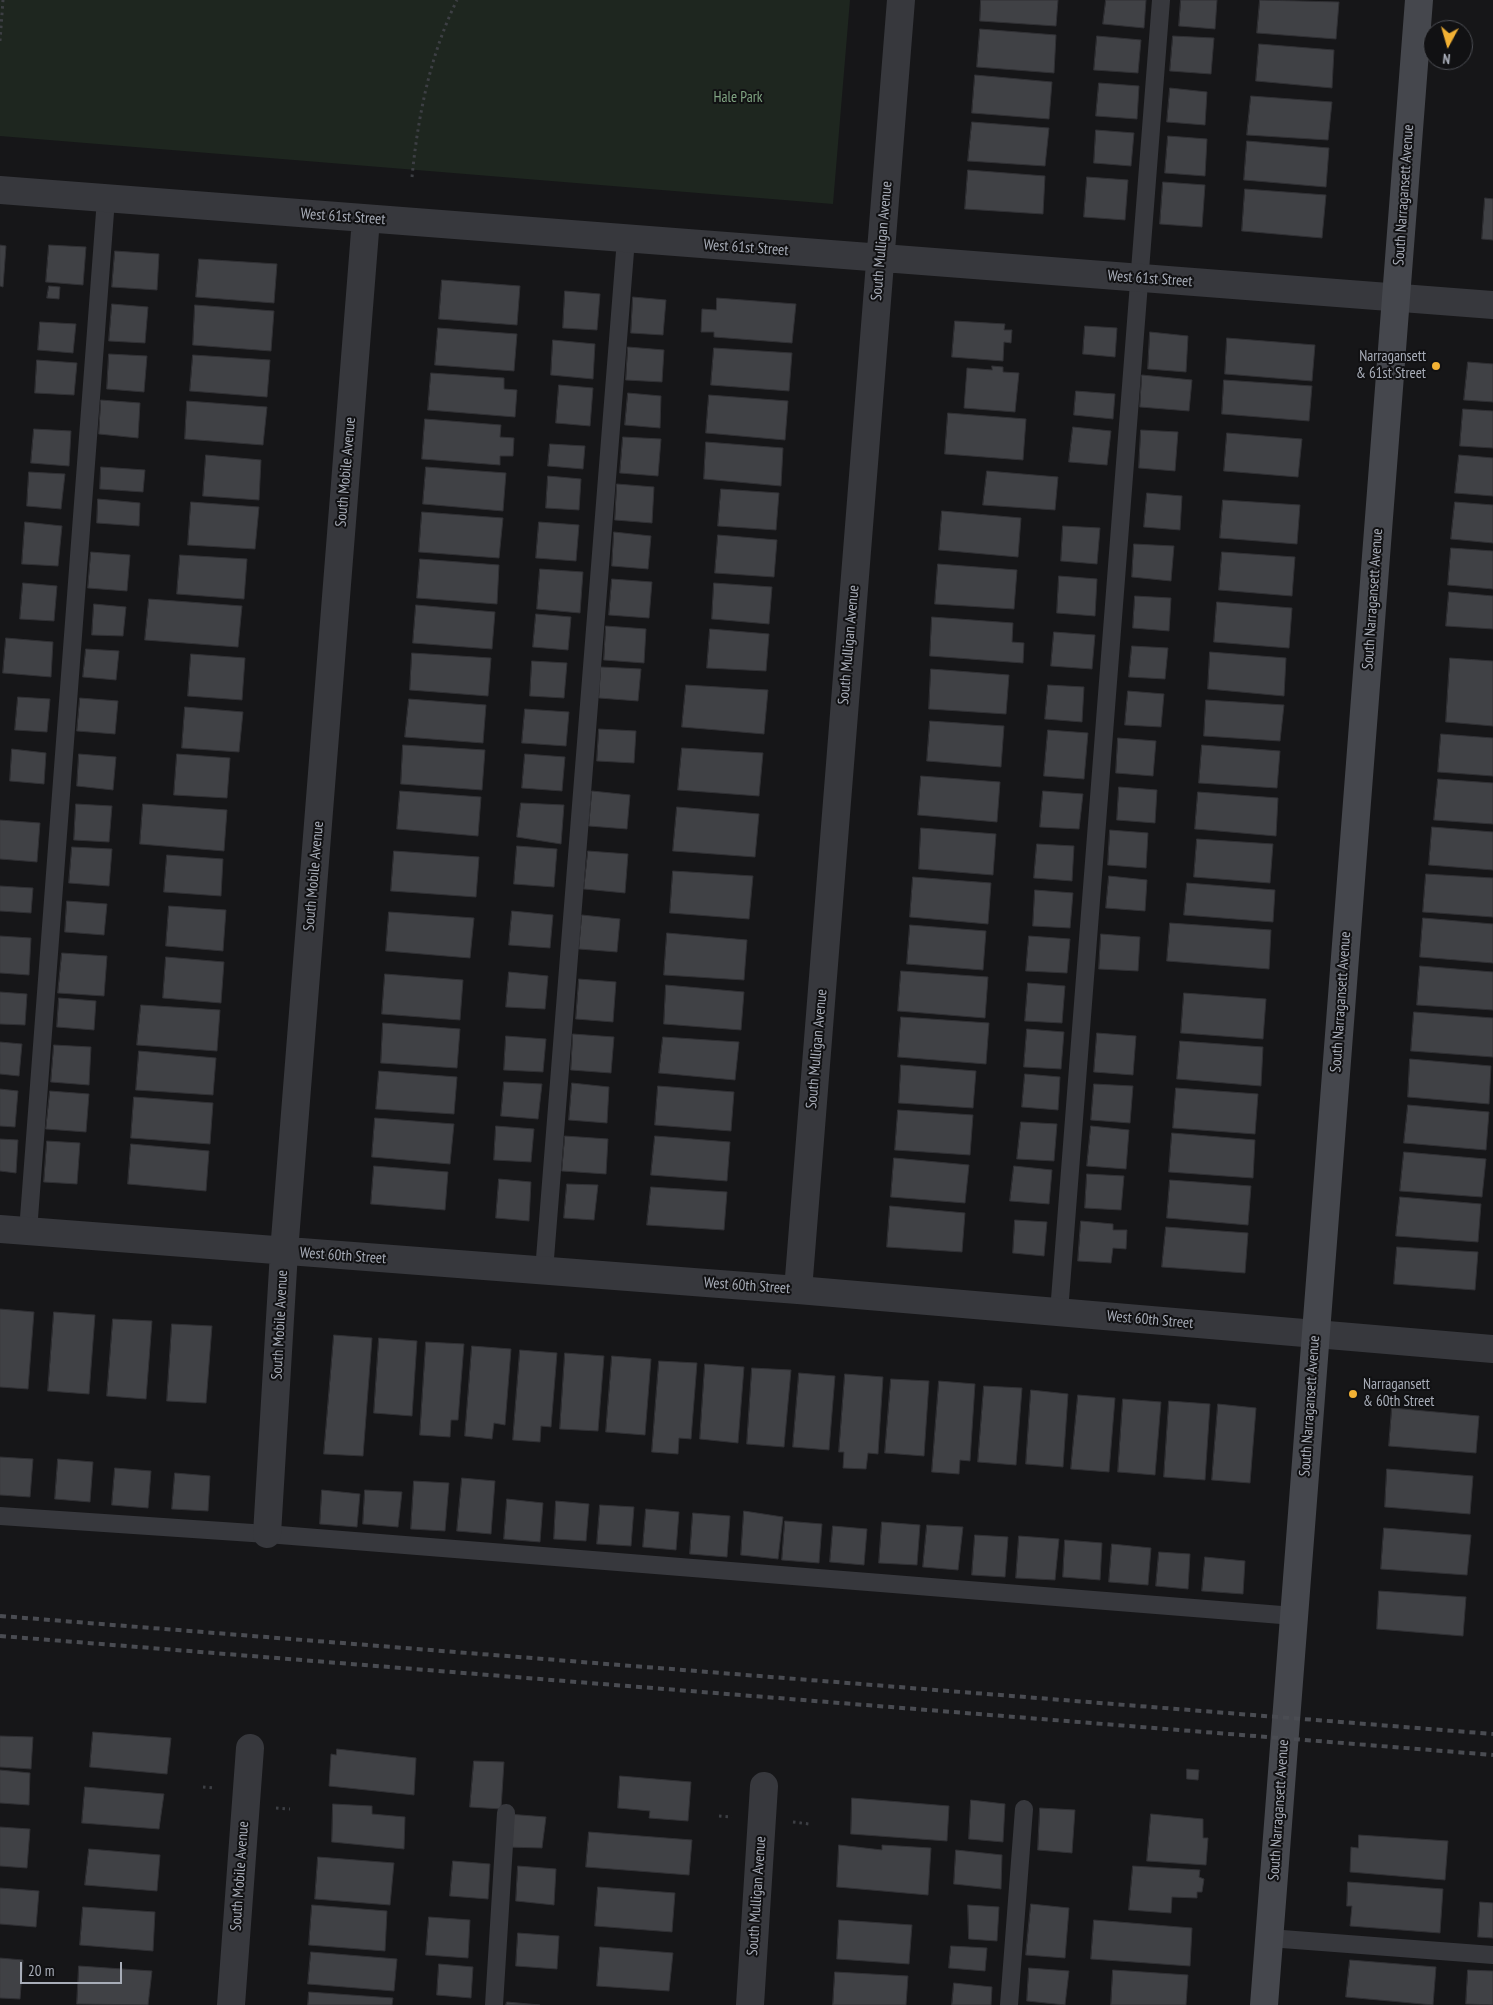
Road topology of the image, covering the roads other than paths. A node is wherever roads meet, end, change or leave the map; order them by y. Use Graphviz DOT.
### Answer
graph roads {
  1 [pos="901,0"];
  2 [pos="1161,0"];
  3 [pos="1419,0"];
  4 [pos="0,190"];
  5 [pos="106,199"];
  6 [pos="366,219"];
  7 [pos="626,239"];
  8 [pos="880,258"];
  9 [pos="1139,278"];
  10 [pos="1396,297"];
  11 [pos="1493,305"];
  12 [pos="0,1229"];
  13 [pos="28,1231"];
  14 [pos="284,1252"];
  15 [pos="544,1271"];
  16 [pos="798,1290"];
  17 [pos="1059,1312"];
  18 [pos="1316,1333"];
  19 [pos="1493,1349"];
  20 [pos="0,1516"];
  21 [pos="267,1534"];
  22 [pos="1294,1616"];
  23 [pos="250,1748"];
  24 [pos="764,1786"];
  25 [pos="1024,1809"];
  26 [pos="506,1813"];
  27 [pos="1270,1938"];
  28 [pos="1493,1955"];
  29 [pos="231,2005"];
  30 [pos="494,2005"];
  31 [pos="750,2005"];
  32 [pos="1008,2005"];
  33 [pos="1264,2005"];
  1 -- 8 [label="street, South Mulligan Avenue"];
  2 -- 9 [label="lane"];
  3 -- 10 [label="street, South Narragansett Avenue"];
  4 -- 5 [label="street, West 61st Street"];
  5 -- 6 [label="street, West 61st Street"];
  5 -- 13 [label="lane"];
  6 -- 7 [label="street, West 61st Street"];
  6 -- 14 [label="street, South Mobile Avenue"];
  7 -- 8 [label="street, West 61st Street"];
  7 -- 15 [label="lane"];
  8 -- 9 [label="street, West 61st Street"];
  8 -- 16 [label="street, South Mulligan Avenue"];
  9 -- 10 [label="street, West 61st Street"];
  9 -- 17 [label="lane"];
  10 -- 11 [label="street, West 61st Street"];
  10 -- 18 [label="street, South Narragansett Avenue"];
  12 -- 13 [label="street, West 60th Street"];
  13 -- 14 [label="street, West 60th Street"];
  14 -- 15 [label="street, West 60th Street"];
  14 -- 21 [label="street, South Mobile Avenue"];
  15 -- 16 [label="street, West 60th Street"];
  16 -- 17 [label="street, West 60th Street"];
  17 -- 18 [label="street, West 60th Street"];
  18 -- 19 [label="street, West 60th Street"];
  18 -- 22 [label="street, South Narragansett Avenue"];
  20 -- 21 [label="lane"];
  21 -- 22 [label="lane"];
  22 -- 27 [label="street, South Narragansett Avenue"];
  23 -- 29 [label="street, South Mobile Avenue"];
  24 -- 31 [label="street, South Mulligan Avenue"];
  25 -- 32 [label="lane"];
  26 -- 30 [label="lane"];
  27 -- 28 [label="lane"];
  27 -- 33 [label="street, South Narragansett Avenue"];
}
